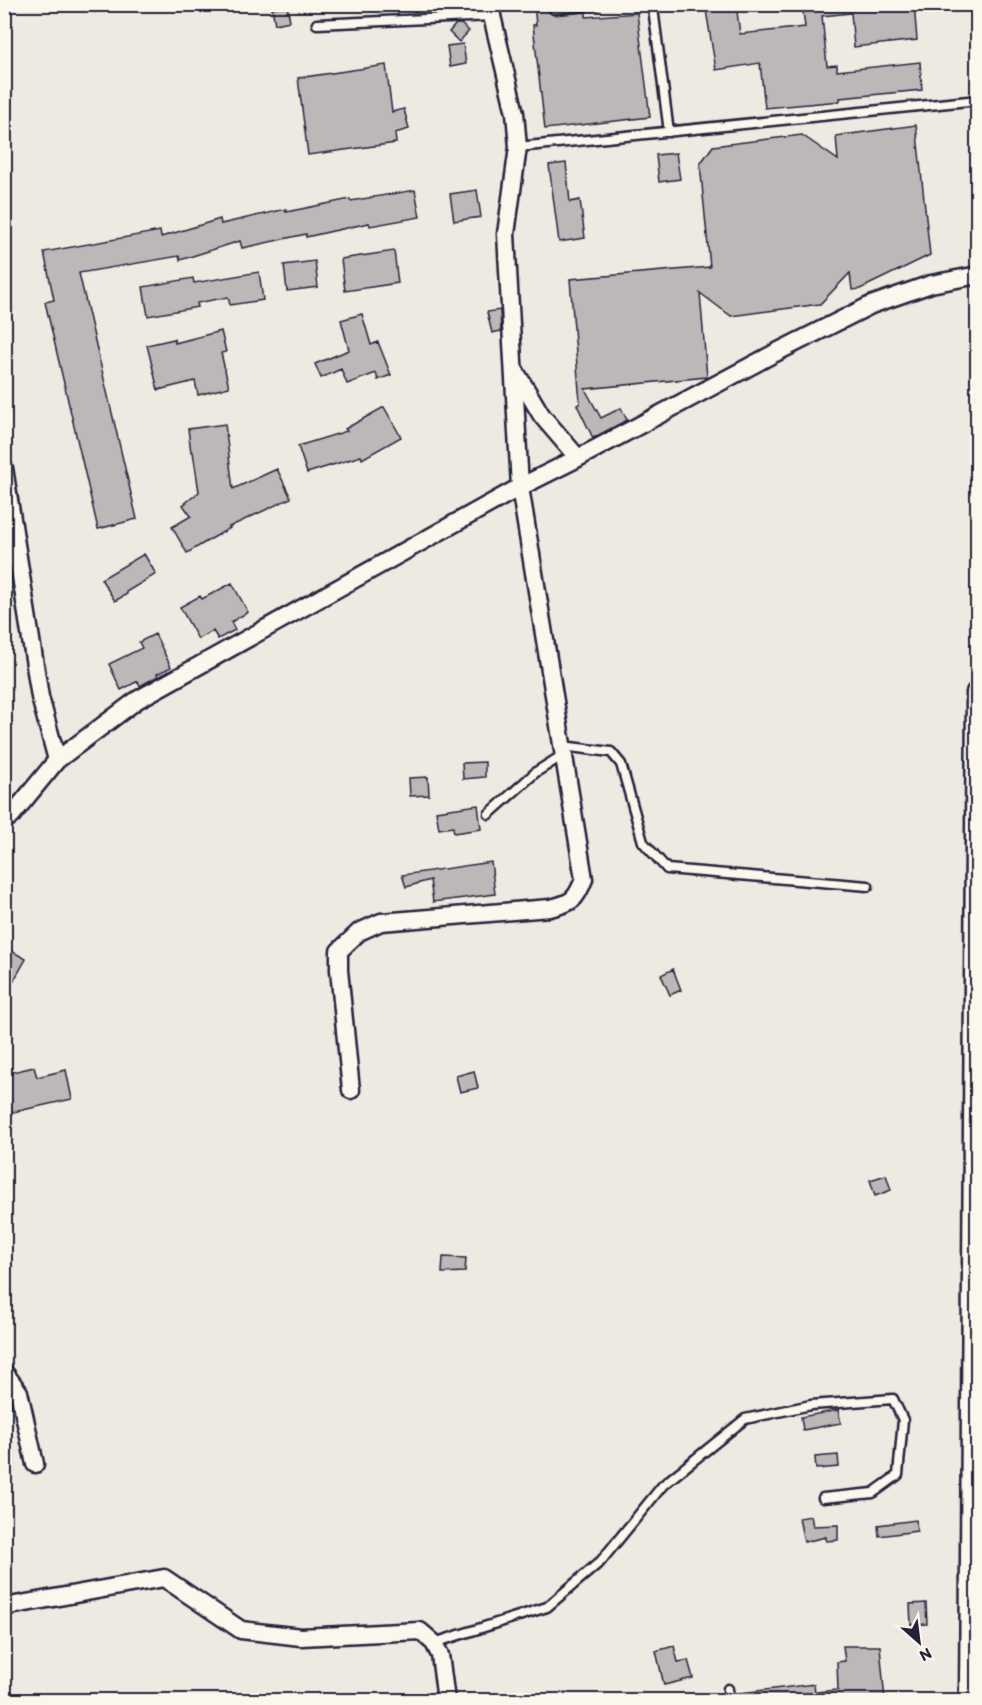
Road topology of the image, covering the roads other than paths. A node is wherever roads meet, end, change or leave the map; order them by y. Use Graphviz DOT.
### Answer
graph roads {
  1 [pos="598,4"];
  2 [pos="651,4"];
  3 [pos="554,9"];
  4 [pos="491,10"];
  5 [pos="317,24"];
  6 [pos="978,100"];
  7 [pos="669,132"];
  8 [pos="518,147"];
  9 [pos="978,275"];
  10 [pos="513,367"];
  11 [pos="578,458"];
  12 [pos="4,468"];
  13 [pos="520,487"];
  14 [pos="978,693"];
  15 [pos="563,750"];
  16 [pos="57,760"];
  17 [pos="489,814"];
  18 [pos="4,821"];
  19 [pos="868,886"];
  20 [pos="351,1090"];
  21 [pos="4,1372"];
  22 [pos="35,1464"];
  23 [pos="824,1498"];
  24 [pos="4,1607"];
  25 [pos="434,1643"];
  26 [pos="728,1689"];
  27 [pos="446,1701"];
  28 [pos="729,1701"];
  29 [pos="971,1701"];
  1 -- 3 [label="lane"];
  2 -- 7 [label="lane"];
  4 -- 5 [label="lane"];
  4 -- 8 [label="street"];
  6 -- 7 [label="lane"];
  7 -- 8 [label="lane"];
  8 -- 10 [label="street"];
  9 -- 11 [label="street"];
  10 -- 11 [label="street"];
  10 -- 13 [label="street"];
  11 -- 13 [label="street"];
  12 -- 16 [label="street"];
  13 -- 15 [label="street"];
  13 -- 16 [label="street"];
  14 -- 29 [label="main road"];
  15 -- 17 [label="lane"];
  15 -- 19 [label="lane"];
  15 -- 20 [label="street"];
  16 -- 18 [label="street"];
  21 -- 22 [label="street"];
  23 -- 25 [label="lane"];
  24 -- 25 [label="street"];
  25 -- 27 [label="street"];
  26 -- 28 [label="lane"];
}
